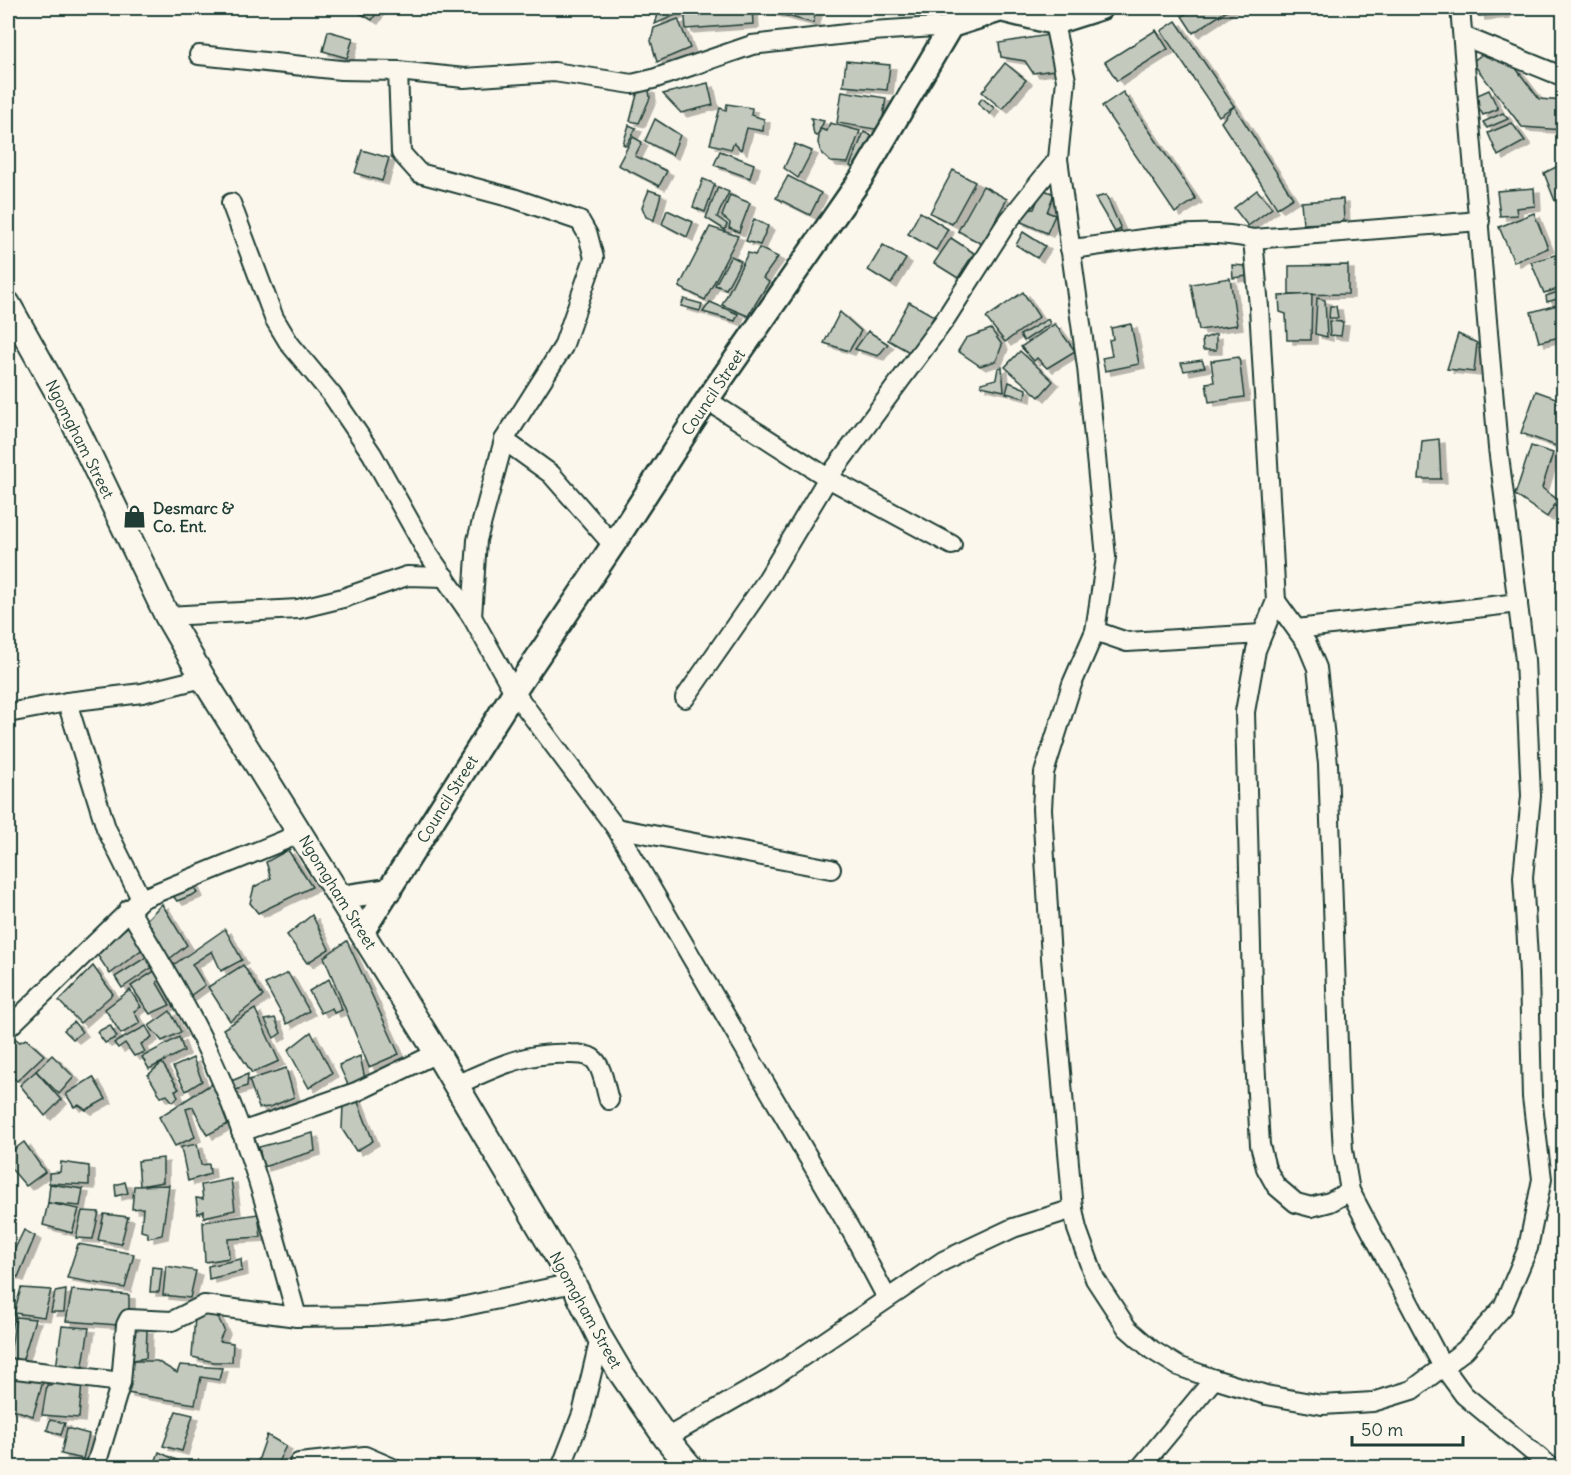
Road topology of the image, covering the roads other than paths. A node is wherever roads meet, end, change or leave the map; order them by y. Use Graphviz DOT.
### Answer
graph roads {
  1 [pos="1101,8"];
  2 [pos="1460,8"];
  3 [pos="955,17"];
  4 [pos="1054,23"];
  5 [pos="1463,36"];
  6 [pos="199,55"];
  7 [pos="398,71"];
  8 [pos="1563,77"];
  9 [pos="1058,159"];
  10 [pos="231,203"];
  11 [pos="1480,221"];
  12 [pos="1253,239"];
  13 [pos="1070,249"];
  14 [pos="8,304"];
  15 [pos="707,400"];
  16 [pos="504,440"];
  17 [pos="828,478"];
  18 [pos="613,545"];
  19 [pos="952,545"];
  20 [pos="427,552"];
  21 [pos="407,576"];
  22 [pos="445,577"];
  23 [pos="1276,601"];
  24 [pos="1518,603"];
  25 [pos="167,615"];
  26 [pos="472,617"];
  27 [pos="1297,629"];
  28 [pos="1095,632"];
  29 [pos="1262,634"];
  30 [pos="203,678"];
  31 [pos="514,692"];
  32 [pos="685,698"];
  33 [pos="67,702"];
  34 [pos="8,713"];
  35 [pos="616,828"];
  36 [pos="302,833"];
  37 [pos="831,869"];
  38 [pos="390,890"];
  39 [pos="342,897"];
  40 [pos="135,904"];
  41 [pos="363,932"];
  42 [pos="9,1023"];
  43 [pos="437,1053"];
  44 [pos="456,1085"];
  45 [pos="609,1100"];
  46 [pos="241,1132"];
  47 [pos="1350,1191"];
  48 [pos="1073,1209"];
  49 [pos="573,1283"];
  50 [pos="887,1298"];
  51 [pos="297,1317"];
  52 [pos="600,1338"];
  53 [pos="1442,1365"];
  54 [pos="8,1368"];
  55 [pos="619,1370"];
  56 [pos="1214,1379"];
  57 [pos="121,1382"];
  58 [pos="590,1383"];
  59 [pos="666,1438"];
  60 [pos="299,1462"];
  61 [pos="95,1467"];
  62 [pos="393,1467"];
  63 [pos="561,1467"];
  64 [pos="691,1467"];
  65 [pos="1140,1467"];
  66 [pos="1552,1467"];
  1 -- 4 [label="street"];
  2 -- 5 [label="street"];
  3 -- 4 [label="street"];
  3 -- 7 [label="street"];
  3 -- 15 [label="street, Council Street"];
  4 -- 9 [label="street"];
  5 -- 8 [label="street"];
  5 -- 11 [label="street"];
  6 -- 7 [label="street"];
  7 -- 16 [label="street"];
  9 -- 13 [label="street"];
  9 -- 17 [label="street"];
  10 -- 20 [label="street"];
  11 -- 12 [label="street"];
  11 -- 24 [label="street"];
  12 -- 13 [label="street"];
  12 -- 23 [label="street"];
  13 -- 28 [label="street"];
  14 -- 25 [label="main road, Ngomgham Street"];
  15 -- 17 [label="street"];
  15 -- 18 [label="street, Council Street"];
  16 -- 18 [label="street"];
  16 -- 26 [label="street"];
  17 -- 19 [label="street"];
  17 -- 32 [label="street"];
  18 -- 31 [label="street, Council Street"];
  20 -- 21 [label="street"];
  20 -- 22 [label="street"];
  21 -- 22 [label="street"];
  21 -- 25 [label="street"];
  22 -- 26 [label="street"];
  23 -- 27 [label="street"];
  23 -- 29 [label="street"];
  24 -- 27 [label="street"];
  24 -- 53 [label="street"];
  25 -- 30 [label="main road, Ngomgham Street"];
  26 -- 31 [label="street"];
  27 -- 47 [label="street"];
  28 -- 29 [label="street"];
  28 -- 48 [label="street"];
  29 -- 47 [label="street"];
  30 -- 33 [label="street"];
  30 -- 36 [label="main road, Ngomgham Street"];
  31 -- 35 [label="street"];
  31 -- 38 [label="street, Council Street"];
  33 -- 34 [label="street"];
  33 -- 40 [label="street"];
  35 -- 37 [label="street"];
  35 -- 50 [label="street"];
  36 -- 39 [label="main road, Ngomgham Street"];
  36 -- 40 [label="street"];
  38 -- 39 [label="street"];
  38 -- 41 [label="street, Council Street"];
  39 -- 41 [label="main road, Ngomgham Street"];
  40 -- 42 [label="street"];
  40 -- 46 [label="street"];
  41 -- 43 [label="main road, Ngomgham Street"];
  43 -- 44 [label="main road, Ngomgham Street"];
  43 -- 46 [label="street"];
  44 -- 45 [label="street"];
  44 -- 49 [label="main road, Ngomgham Street"];
  46 -- 51 [label="street"];
  47 -- 53 [label="street"];
  48 -- 50 [label="street"];
  48 -- 56 [label="street"];
  49 -- 51 [label="street"];
  49 -- 52 [label="main road, Ngomgham Street"];
  50 -- 59 [label="street"];
  51 -- 57 [label="street"];
  52 -- 55 [label="main road, Ngomgham Street"];
  52 -- 58 [label="street"];
  53 -- 56 [label="street"];
  53 -- 66 [label="street"];
  54 -- 57 [label="street"];
  55 -- 58 [label="street"];
  55 -- 59 [label="main road, Ngomgham Street"];
  56 -- 65 [label="street"];
  57 -- 61 [label="street"];
  58 -- 63 [label="street"];
  59 -- 64 [label="main road, Ngomgham Street"];
  60 -- 62 [label="street"];
}
